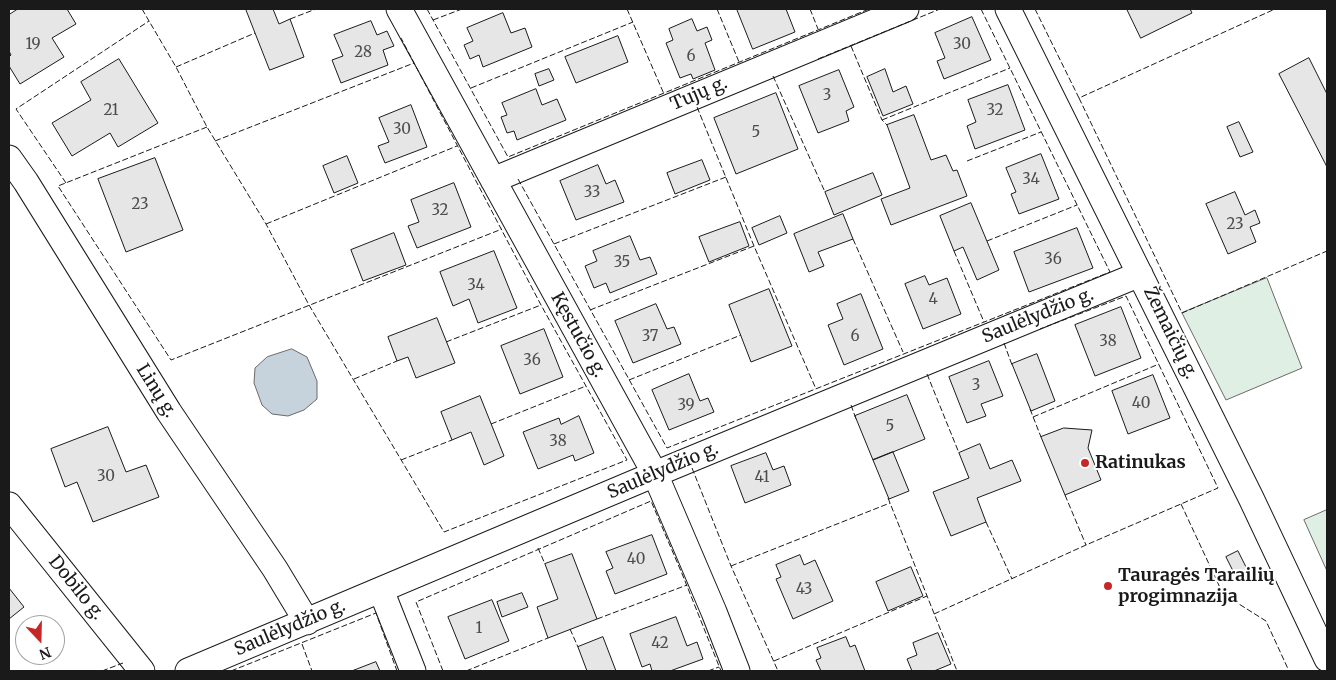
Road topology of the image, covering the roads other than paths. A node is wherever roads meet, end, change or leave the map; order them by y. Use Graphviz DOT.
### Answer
graph roads {
  1 [pos="399,9"];
  2 [pos="906,9"];
  3 [pos="1008,9"];
  4 [pos="9,158"];
  5 [pos="493,180"];
  6 [pos="1140,274"];
  7 [pos="654,474"];
  8 [pos="9,505"];
  9 [pos="381,590"];
  10 [pos="307,622"];
  11 [pos="1327,659"];
  12 [pos="142,671"];
  13 [pos="188,671"];
  14 [pos="413,671"];
  15 [pos="737,671"];
  1 -- 5 [label="street, Kęstučio g."];
  2 -- 5 [label="street, Tujų g."];
  3 -- 6 [label="street, Žemaičių g."];
  4 -- 10 [label="street, Linų g."];
  5 -- 7 [label="street, Kęstučio g."];
  6 -- 7 [label="street, Saulėlydžio g."];
  6 -- 11 [label="street, Žemaičių g."];
  7 -- 9 [label="street, Saulėlydžio g."];
  7 -- 15 [label="street, Kęstučio g."];
  8 -- 12 [label="street, Dobilo g."];
  9 -- 10 [label="street, Saulėlydžio g."];
  9 -- 14 [label="street"];
  10 -- 13 [label="street, Saulėlydžio g."];
}
